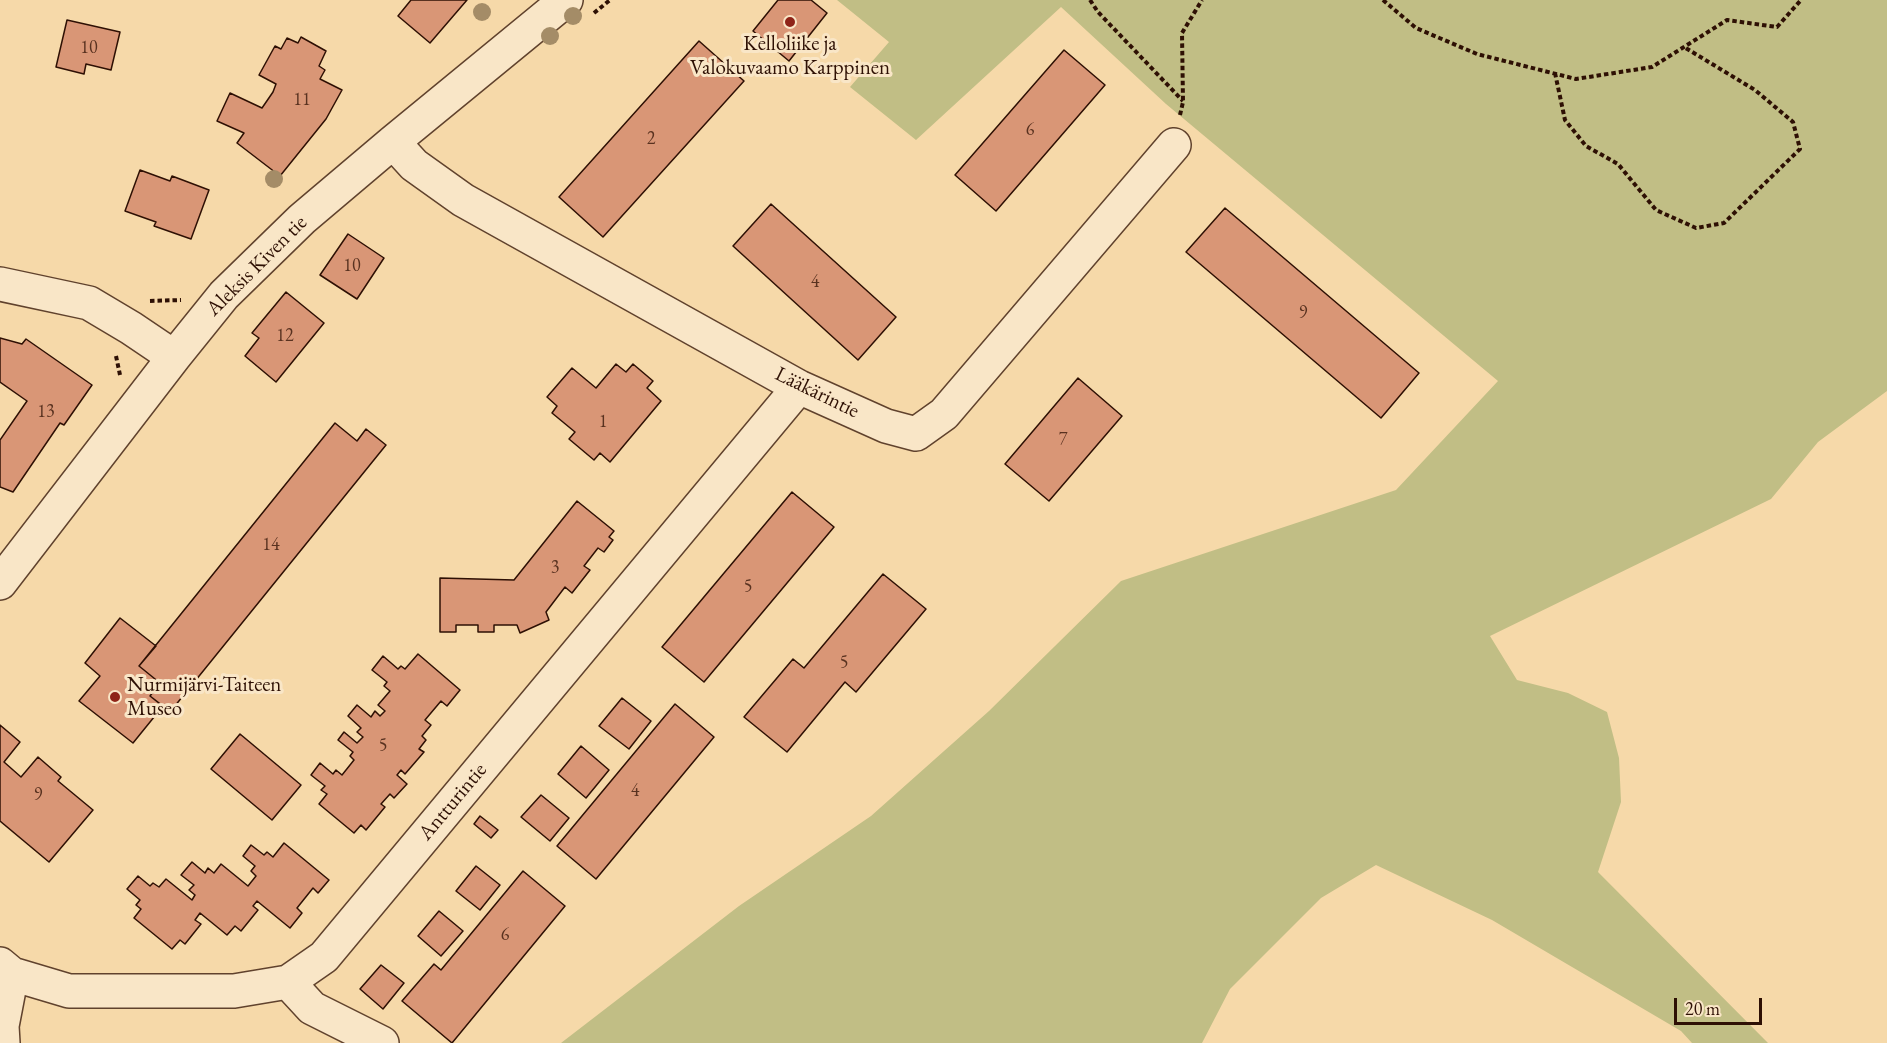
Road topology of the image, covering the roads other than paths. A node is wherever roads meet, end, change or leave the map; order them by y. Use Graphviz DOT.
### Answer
graph roads {
  1 [pos="580,7"];
  2 [pos="393,142"];
  3 [pos="1174,146"];
  4 [pos="0,284"];
  5 [pos="174,357"];
  6 [pos="799,387"];
  7 [pos="0,583"];
  8 [pos="6,969"];
  9 [pos="288,982"];
  10 [pos="3,1043"];
  11 [pos="382,1043"];
  1 -- 2 [label="street, Aleksis Kiven tie"];
  2 -- 5 [label="street, Aleksis Kiven tie"];
  2 -- 6 [label="street, Lääkärintie"];
  3 -- 6 [label="street, Lääkärintie"];
  4 -- 5 [label="street"];
  5 -- 7 [label="street, Aleksis Kiven tie"];
  6 -- 9 [label="street, Antturintie"];
  8 -- 9 [label="street, Antturintie"];
  8 -- 10 [label="street"];
  9 -- 11 [label="street"];
}
